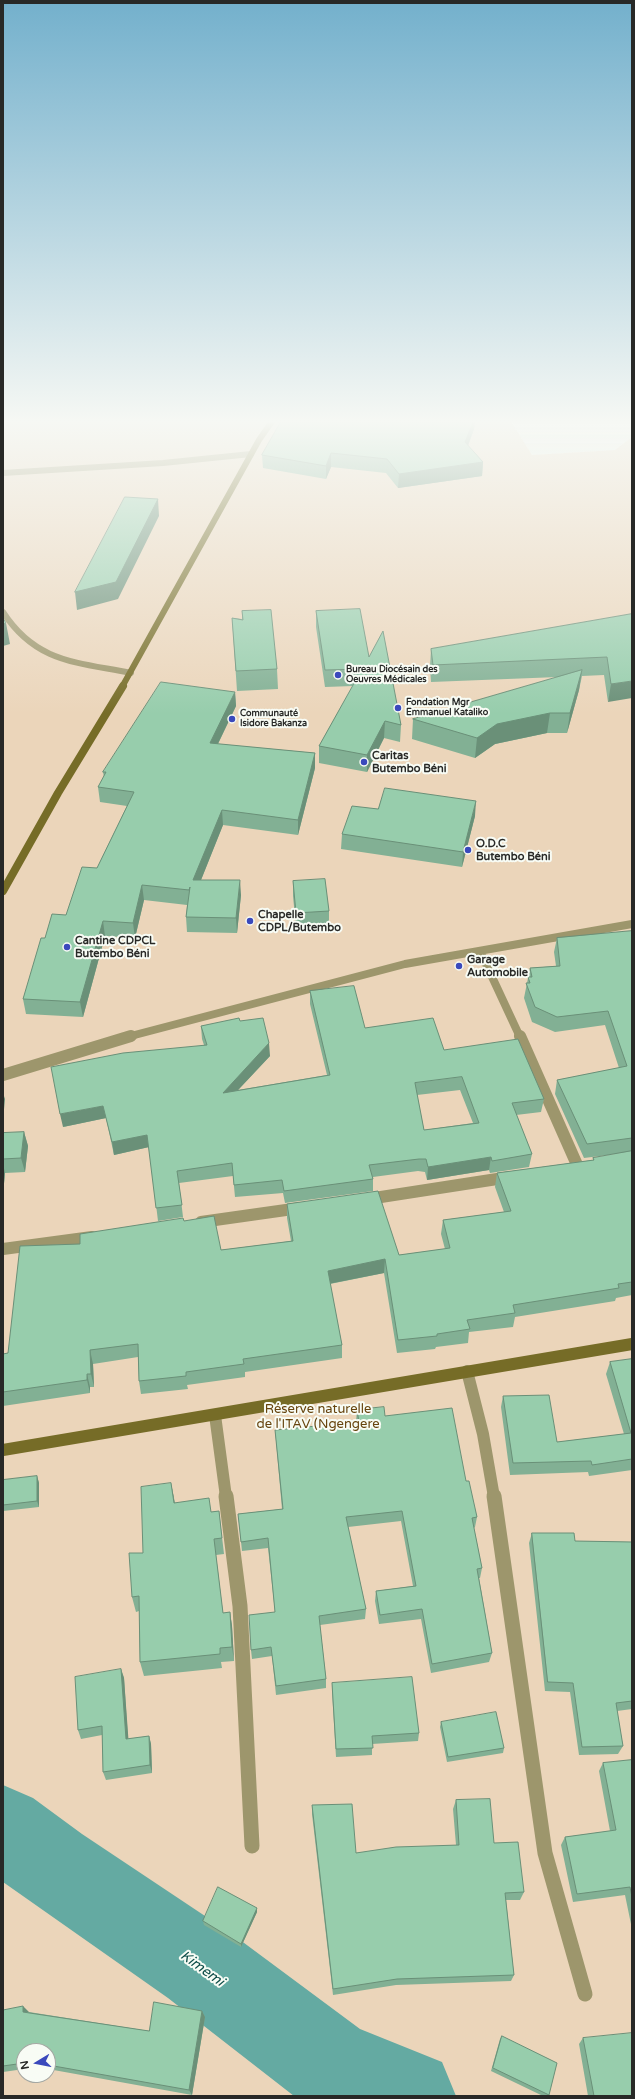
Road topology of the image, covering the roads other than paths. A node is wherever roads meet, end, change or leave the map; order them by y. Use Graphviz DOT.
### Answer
graph roads {
  1 [pos="216,518"];
  2 [pos="3,612"];
  3 [pos="131,673"];
  4 [pos="3,891"];
  5 [pos="632,924"];
  6 [pos="480,951"];
  7 [pos="3,1075"];
  8 [pos="592,1165"];
  9 [pos="524,1175"];
  10 [pos="360,1200"];
  11 [pos="313,1206"];
  12 [pos="188,1224"];
  13 [pos="102,1236"];
  14 [pos="3,1249"];
  15 [pos="632,1344"];
  16 [pos="467,1371"];
  17 [pos="215,1415"];
  18 [pos="3,1450"];
  19 [pos="252,1846"];
  20 [pos="585,1994"];
  1 -- 3 [label="street"];
  2 -- 3 [label="street"];
  3 -- 4 [label="street"];
  5 -- 6 [label="street"];
  6 -- 7 [label="street"];
  6 -- 8 [label="street"];
  9 -- 10 [label="street"];
  11 -- 12 [label="street"];
  13 -- 14 [label="street"];
  15 -- 16 [label="street"];
  16 -- 17 [label="street"];
  16 -- 20 [label="street"];
  17 -- 18 [label="street"];
  17 -- 19 [label="street"];
}
